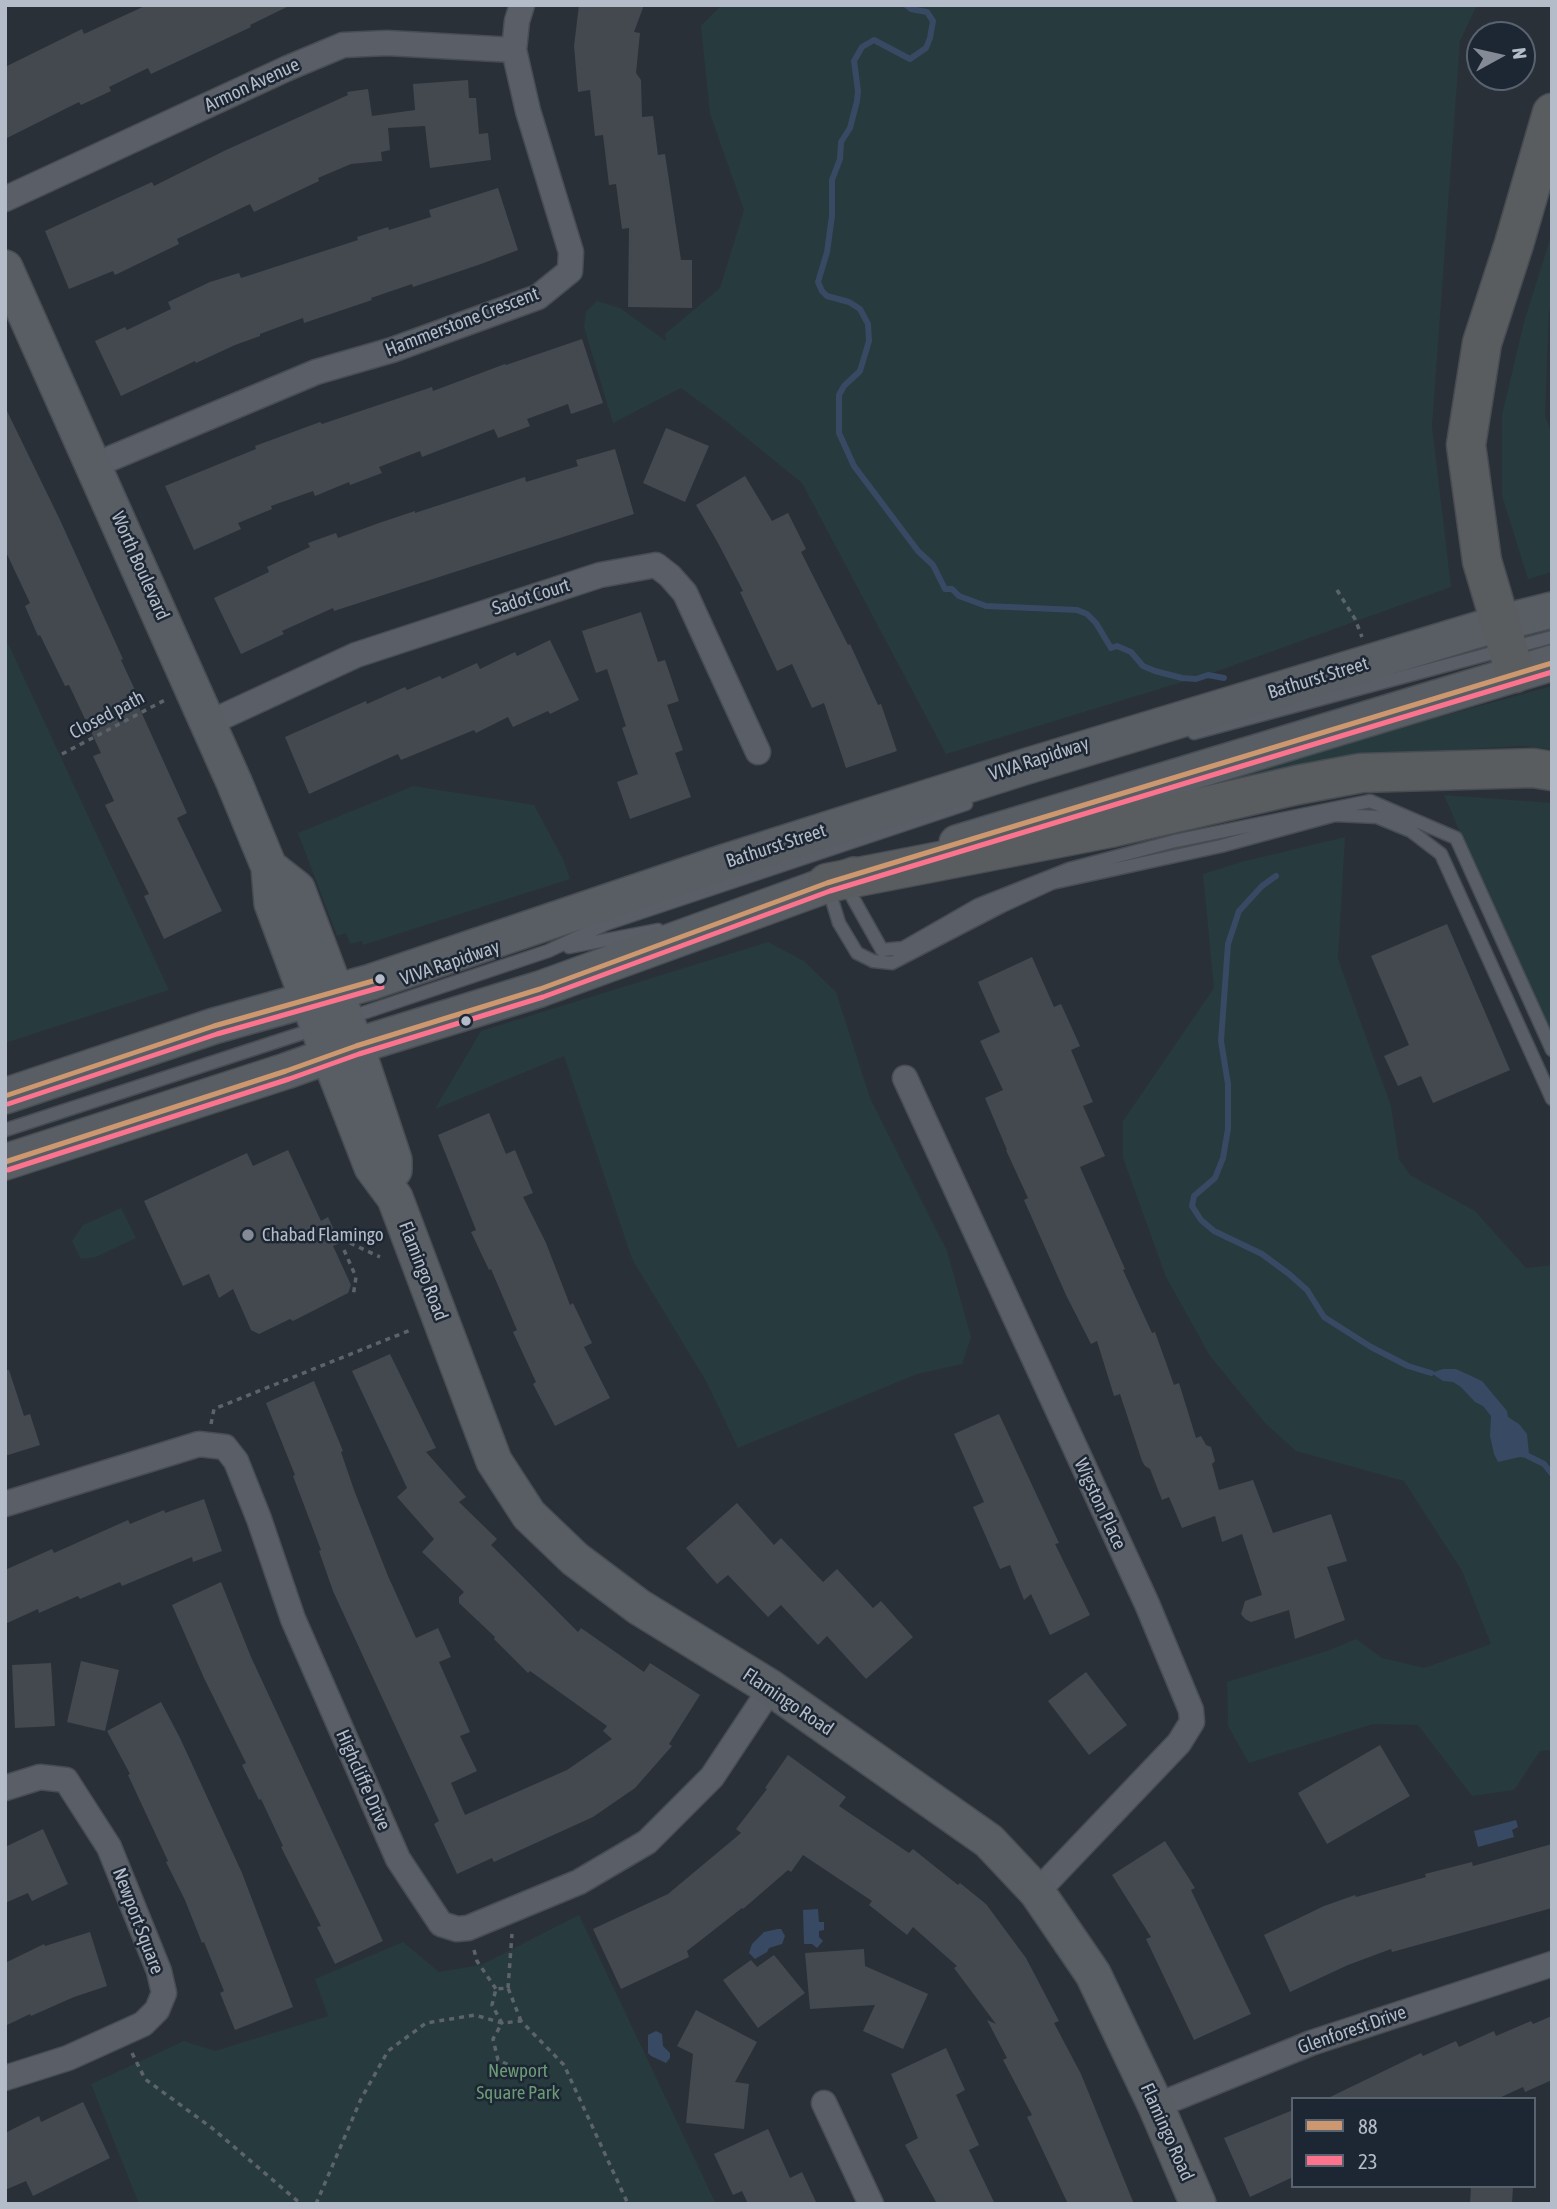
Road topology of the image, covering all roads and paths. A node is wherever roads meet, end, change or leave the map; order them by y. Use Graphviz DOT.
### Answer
graph roads {
  1 [pos="523,5"];
  2 [pos="514,50"];
  3 [pos="1552,113"];
  4 [pos="5,199"];
  5 [pos="5,268"];
  6 [pos="95,464"];
  7 [pos="1337,590"];
  8 [pos="1552,610"];
  9 [pos="1552,637"];
  10 [pos="1508,648"];
  11 [pos="1373,662"];
  12 [pos="1552,663"];
  13 [pos="165,700"];
  14 [pos="209,723"];
  15 [pos="1180,737"];
  16 [pos="758,752"];
  17 [pos="62,754"];
  18 [pos="1552,771"];
  19 [pos="973,801"];
  20 [pos="835,881"];
  21 [pos="735,917"];
  22 [pos="548,951"];
  23 [pos="332,1023"];
  24 [pos="1552,1050"];
  25 [pos="905,1078"];
  26 [pos="5,1096"];
  27 [pos="1552,1099"];
  28 [pos="5,1130"];
  29 [pos="5,1162"];
  30 [pos="350,1243"];
  31 [pos="344,1250"];
  32 [pos="380,1256"];
  33 [pos="353,1297"];
  34 [pos="413,1329"];
  35 [pos="207,1445"];
  36 [pos="5,1504"];
  37 [pos="771,1688"];
  38 [pos="5,1788"];
  39 [pos="1037,1892"];
  40 [pos="514,1907"];
  41 [pos="468,1928"];
  42 [pos="1552,1965"];
  43 [pos="508,1988"];
  44 [pos="496,1989"];
  45 [pos="521,2021"];
  46 [pos="502,2022"];
  47 [pos="122,2032"];
  48 [pos="531,2076"];
  49 [pos="5,2078"];
  50 [pos="824,2103"];
  51 [pos="1156,2106"];
  52 [pos="301,2204"];
  53 [pos="316,2204"];
  54 [pos="628,2204"];
  55 [pos="871,2204"];
  56 [pos="1198,2204"];
  1 -- 2 [label="street, Hammerstone Crescent"];
  2 -- 4 [label="street, Armon Avenue"];
  2 -- 6 [label="street, Hammerstone Crescent"];
  3 -- 10 [label="highway"];
  5 -- 6 [label="main road, Worth Boulevard"];
  6 -- 14 [label="main road, Worth Boulevard"];
  7 -- 11 [label="path"];
  8 -- 10 [label="main road, Bathurst Street"];
  9 -- 10 [label="lane"];
  10 -- 11 [label="main road, Bathurst Street"];
  10 -- 12 [label="main road, Bathurst Street"];
  10 -- 15 [label="lane"];
  10 -- 20 [label="main road, Bathurst Street"];
  11 -- 23 [label="main road, Bathurst Street"];
  13 -- 17 [label="path, Closed path"];
  14 -- 16 [label="street, Sadot Court"];
  14 -- 23 [label="main road, Worth Boulevard"];
  18 -- 20 [label="highway"];
  19 -- 22 [label="lane, VIVA Rapidway"];
  20 -- 21 [label="main road, Bathurst Street"];
  20 -- 24 [label="lane"];
  20 -- 27 [label="lane"];
  21 -- 22 [label="lane, VIVA Rapidway"];
  21 -- 23 [label="main road, Bathurst Street"];
  22 -- 23 [label="lane, VIVA Rapidway"];
  23 -- 26 [label="main road, Bathurst Street"];
  23 -- 28 [label="lane, VIVA Rapidway"];
  23 -- 29 [label="main road, Bathurst Street"];
  23 -- 37 [label="main road, Flamingo Road"];
  25 -- 39 [label="street, Wigston Place"];
  30 -- 32 [label="path"];
  31 -- 33 [label="path"];
  34 -- 35 [label="path"];
  35 -- 36 [label="street"];
  35 -- 41 [label="street, Highcliffe Drive"];
  37 -- 39 [label="main road, Flamingo Road"];
  37 -- 40 [label="street"];
  38 -- 47 [label="street, Newport Square"];
  39 -- 51 [label="main road, Flamingo Road"];
  40 -- 41 [label="street"];
  40 -- 43 [label="path"];
  41 -- 44 [label="path"];
  42 -- 51 [label="street, Glenforest Drive"];
  43 -- 44 [label="path"];
  43 -- 45 [label="path"];
  44 -- 46 [label="path"];
  45 -- 46 [label="path"];
  45 -- 54 [label="path"];
  46 -- 48 [label="path"];
  46 -- 53 [label="path"];
  47 -- 49 [label="street, Newport Square"];
  47 -- 52 [label="path"];
  50 -- 55 [label="street"];
  51 -- 56 [label="main road, Flamingo Road"];
}
